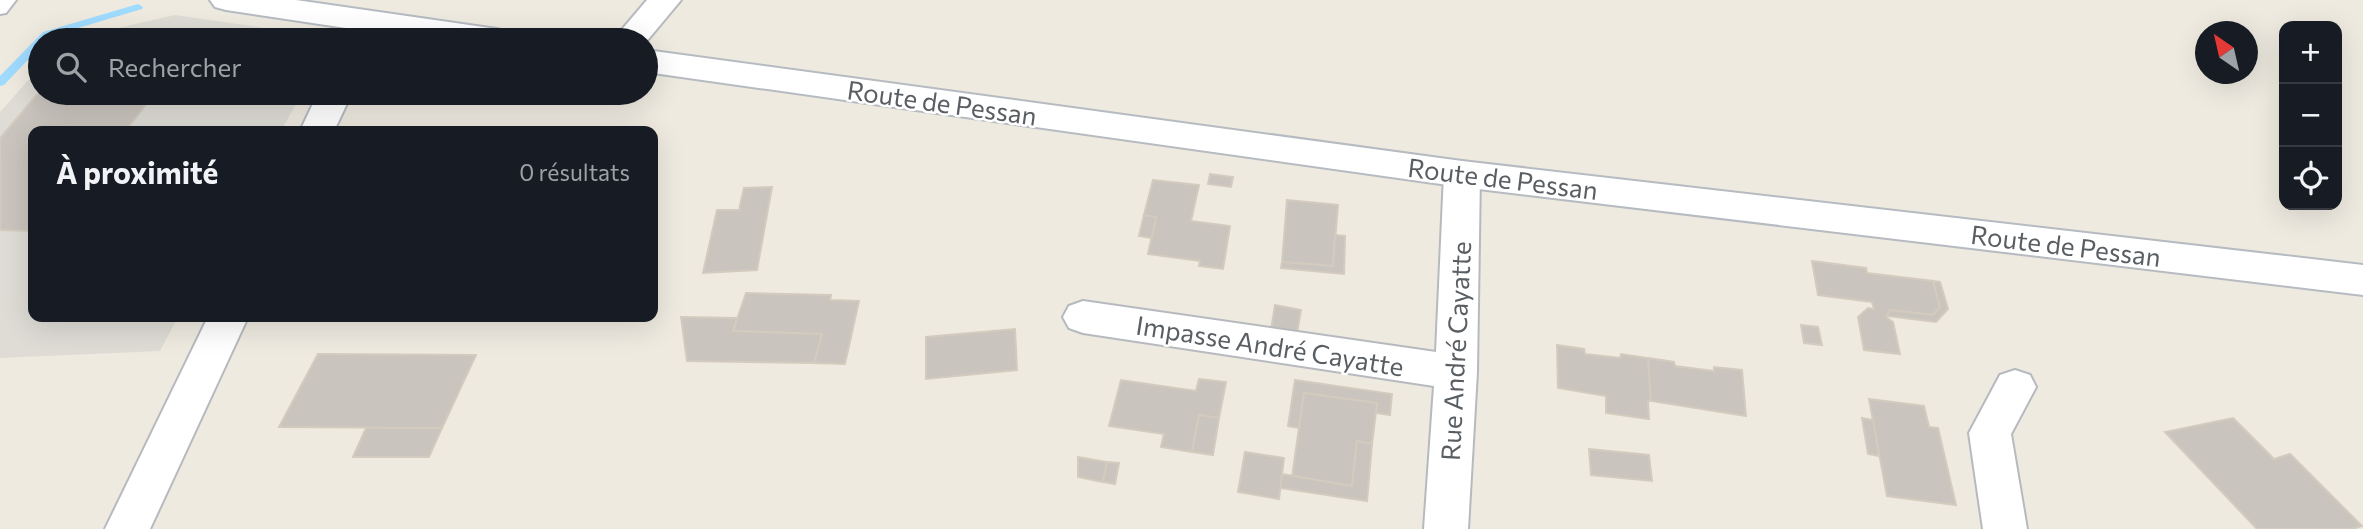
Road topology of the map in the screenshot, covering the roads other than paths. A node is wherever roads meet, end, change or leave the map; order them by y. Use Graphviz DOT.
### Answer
graph roads {
  1 [pos="8,0"];
  2 [pos="226,0"];
  3 [pos="665,0"];
  4 [pos="0,9"];
  5 [pos="351,28"];
  6 [pos="640,28"];
  7 [pos="658,63"];
  8 [pos="329,105"];
  9 [pos="319,126"];
  10 [pos="1462,174"];
  11 [pos="2363,280"];
  12 [pos="1083,317"];
  13 [pos="226,322"];
  14 [pos="1456,372"];
  15 [pos="2015,387"];
  16 [pos="127,529"];
  17 [pos="1446,529"];
  18 [pos="2005,529"];
  1 -- 4 [label="lane"];
  2 -- 5 [label="main road"];
  3 -- 6 [label="main road"];
  7 -- 10 [label="main road, Route de Pessan"];
  8 -- 9 [label="main road"];
  10 -- 11 [label="main road, Route de Pessan"];
  10 -- 14 [label="main road, Rue André Cayatte"];
  12 -- 14 [label="main road, Impasse André Cayatte"];
  13 -- 16 [label="main road"];
  14 -- 17 [label="main road, Rue André Cayatte"];
  15 -- 18 [label="main road"];
}
